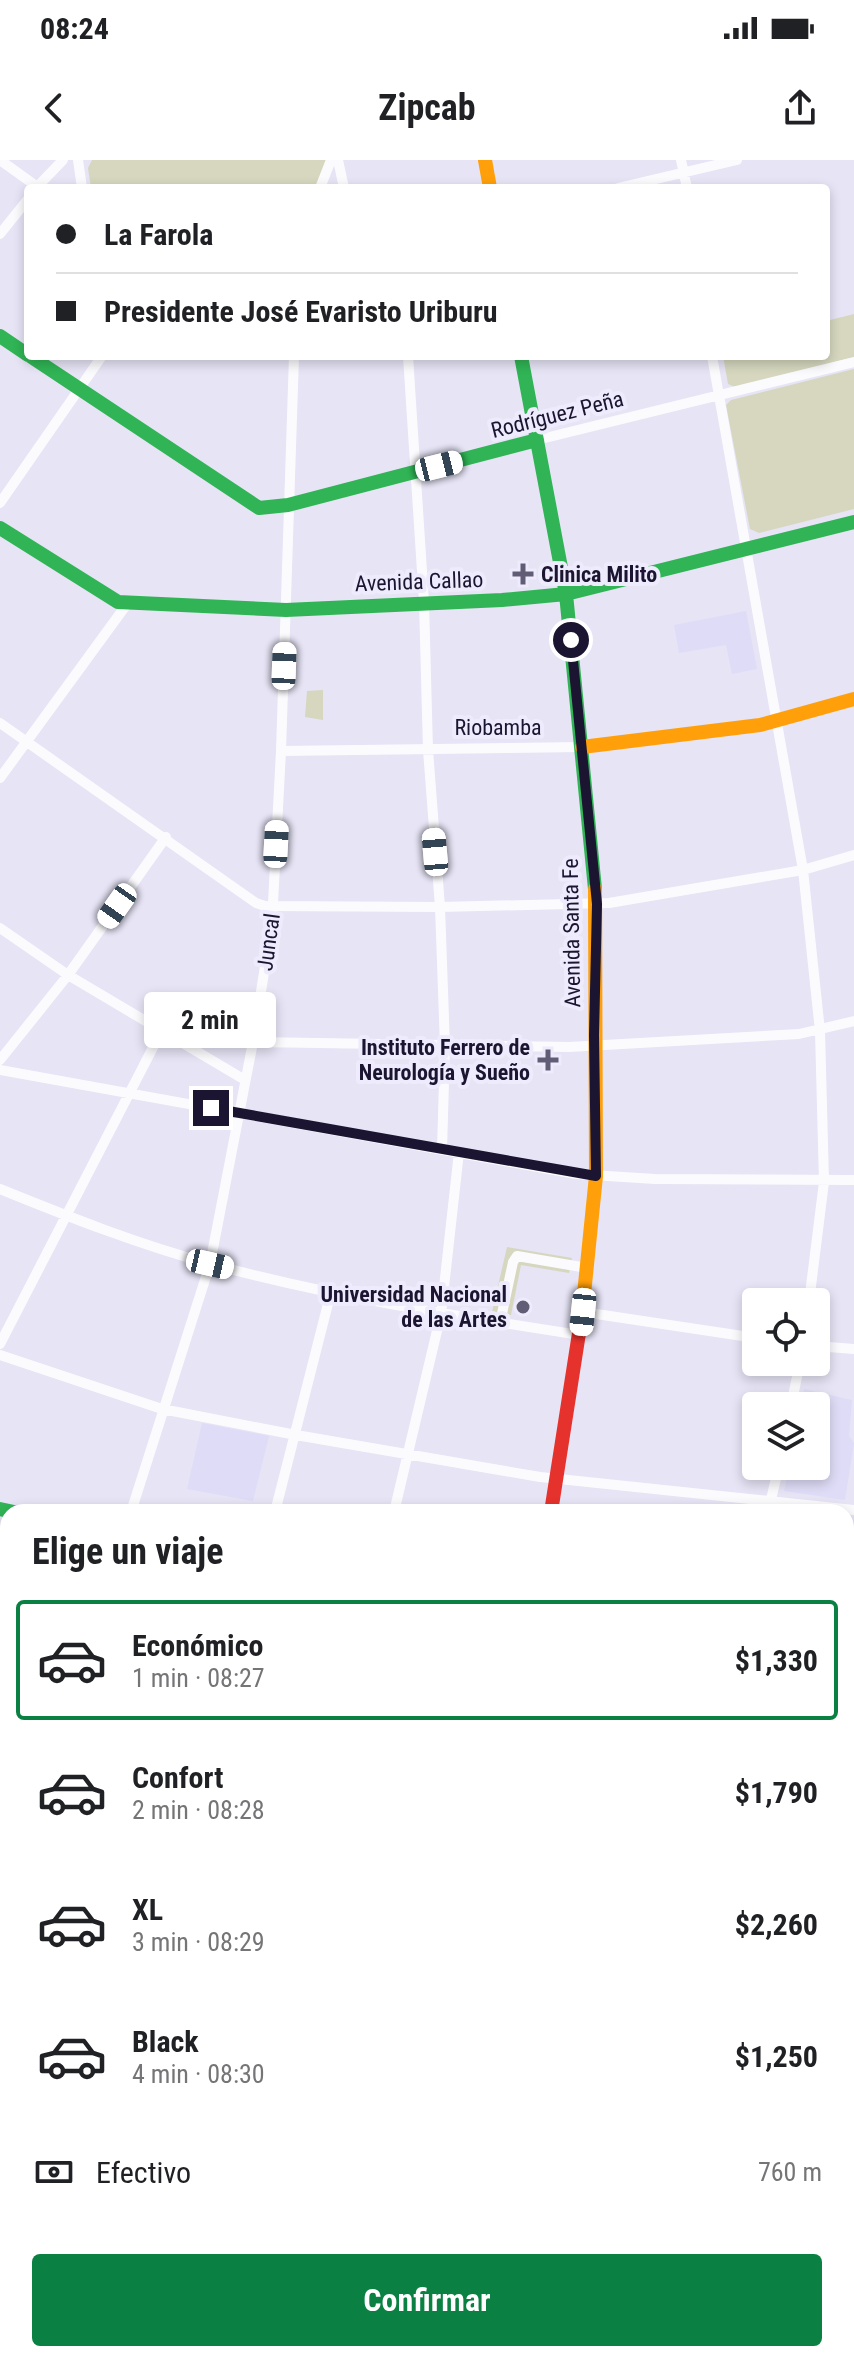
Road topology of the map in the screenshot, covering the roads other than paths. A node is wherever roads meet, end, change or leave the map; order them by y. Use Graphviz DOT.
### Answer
graph roads {
  1 [pos="0,160"];
  2 [pos="63,160"];
  3 [pos="78,160"];
  4 [pos="331,160"];
  5 [pos="338,160"];
  6 [pos="485,160"];
  7 [pos="681,160"];
  8 [pos="737,160"];
  9 [pos="684,172"];
  10 [pos="32,184"];
  11 [pos="41,184"];
  12 [pos="81,184"];
  13 [pos="322,184"];
  14 [pos="343,184"];
  15 [pos="489,184"];
  16 [pos="634,184"];
  17 [pos="686,184"];
  18 [pos="24,204"];
  19 [pos="0,234"];
  20 [pos="0,336"];
  21 [pos="24,353"];
  22 [pos="35,360"];
  23 [pos="99,360"];
  24 [pos="294,360"];
  25 [pos="408,360"];
  26 [pos="522,360"];
  27 [pos="713,360"];
  28 [pos="854,362"];
  29 [pos="79,390"];
  30 [pos="719,396"];
  31 [pos="537,440"];
  32 [pos="415,472"];
  33 [pos="0,503"];
  34 [pos="288,505"];
  35 [pos="854,522"];
  36 [pos="0,528"];
  37 [pos="745,549"];
  38 [pos="566,594"];
  39 [pos="424,602"];
  40 [pos="127,604"];
  41 [pos="286,610"];
  42 [pos="854,699"];
  43 [pos="777,721"];
  44 [pos="0,723"];
  45 [pos="26,741"];
  46 [pos="582,747"];
  47 [pos="428,750"];
  48 [pos="281,751"];
  49 [pos="0,778"];
  50 [pos="166,837"];
  51 [pos="854,855"];
  52 [pos="803,870"];
  53 [pos="597,904"];
  54 [pos="273,906"];
  55 [pos="440,907"];
  56 [pos="0,928"];
  57 [pos="68,975"];
  58 [pos="854,1021"];
  59 [pos="162,1030"];
  60 [pos="820,1031"];
  61 [pos="253,1042"];
  62 [pos="594,1046"];
  63 [pos="445,1047"];
  64 [pos="0,1060"];
  65 [pos="0,1070"];
  66 [pos="245,1080"];
  67 [pos="128,1092"];
  68 [pos="239,1113"];
  69 [pos="442,1150"];
  70 [pos="459,1152"];
  71 [pos="596,1176"];
  72 [pos="854,1180"];
  73 [pos="824,1182"];
  74 [pos="0,1189"];
  75 [pos="66,1215"];
  76 [pos="210,1264"];
  77 [pos="587,1268"];
  78 [pos="811,1288"];
  79 [pos="331,1292"];
  80 [pos="583,1312"];
  81 [pos="441,1314"];
  82 [pos="500,1323"];
  83 [pos="580,1335"];
  84 [pos="742,1336"];
  85 [pos="0,1344"];
  86 [pos="830,1347"];
  87 [pos="854,1349"];
  88 [pos="0,1355"];
  89 [pos="162,1409"];
  90 [pos="296,1435"];
  91 [pos="409,1455"];
  92 [pos="556,1479"];
  93 [pos="776,1480"];
  94 [pos="133,1504"];
  95 [pos="277,1504"];
  96 [pos="396,1504"];
  97 [pos="552,1504"];
  98 [pos="754,1504"];
  99 [pos="770,1504"];
  1 -- 10 [label="street"];
  2 -- 11 [label="street"];
  3 -- 12 [label="street"];
  4 -- 13 [label="street"];
  5 -- 14 [label="street"];
  6 -- 15 [label="main road"];
  7 -- 9 [label="street"];
  8 -- 9 [label="street"];
  9 -- 16 [label="street"];
  9 -- 17 [label="street"];
  18 -- 19 [label="street"];
  20 -- 21 [label="main road, Rodríguez Peña"];
  22 -- 29 [label="main road, Rodríguez Peña"];
  23 -- 29 [label="street"];
  24 -- 34 [label="street, Juncal"];
  25 -- 32 [label="street"];
  26 -- 31 [label="main road, Avenida Santa Fe"];
  27 -- 30 [label="street"];
  28 -- 30 [label="street, Rodríguez Peña"];
  29 -- 33 [label="street"];
  29 -- 34 [label="main road, Rodríguez Peña"];
  30 -- 31 [label="street, Rodríguez Peña"];
  30 -- 37 [label="street"];
  31 -- 32 [label="main road, Rodríguez Peña"];
  31 -- 38 [label="main road, Avenida Santa Fe"];
  32 -- 34 [label="main road, Rodríguez Peña"];
  32 -- 39 [label="street"];
  34 -- 41 [label="street, Juncal"];
  35 -- 37 [label="main road, Avenida Callao"];
  36 -- 40 [label="main road, Avenida Callao"];
  37 -- 38 [label="main road, Avenida Callao"];
  37 -- 43 [label="street"];
  38 -- 39 [label="main road, Avenida Callao"];
  38 -- 46 [label="main road, Avenida Santa Fe"];
  39 -- 41 [label="main road, Avenida Callao"];
  39 -- 47 [label="street"];
  40 -- 41 [label="main road, Avenida Callao"];
  40 -- 45 [label="street"];
  41 -- 48 [label="street, Juncal"];
  42 -- 43 [label="main road, Riobamba"];
  43 -- 46 [label="main road, Riobamba"];
  43 -- 52 [label="street"];
  44 -- 45 [label="street"];
  45 -- 49 [label="street"];
  45 -- 50 [label="street"];
  46 -- 47 [label="street, Riobamba"];
  46 -- 53 [label="main road, Avenida Santa Fe"];
  47 -- 48 [label="street, Riobamba"];
  47 -- 55 [label="street"];
  48 -- 54 [label="street, Juncal"];
  50 -- 54 [label="street"];
  50 -- 57 [label="street"];
  51 -- 52 [label="street"];
  52 -- 53 [label="street"];
  52 -- 60 [label="street"];
  53 -- 55 [label="street"];
  53 -- 62 [label="main road, Avenida Santa Fe"];
  54 -- 55 [label="street"];
  54 -- 61 [label="street, Juncal"];
  55 -- 63 [label="street"];
  56 -- 57 [label="street"];
  57 -- 59 [label="street"];
  57 -- 64 [label="street"];
  58 -- 60 [label="street"];
  59 -- 66 [label="street"];
  59 -- 67 [label="street"];
  60 -- 62 [label="street"];
  60 -- 73 [label="street"];
  61 -- 63 [label="street"];
  61 -- 66 [label="street, Juncal"];
  62 -- 63 [label="street"];
  62 -- 71 [label="main road, Avenida Santa Fe"];
  63 -- 69 [label="street"];
  65 -- 67 [label="street"];
  66 -- 68 [label="street, Juncal"];
  67 -- 68 [label="street"];
  67 -- 75 [label="street"];
  68 -- 69 [label="street"];
  68 -- 76 [label="street, Juncal"];
  69 -- 70 [label="street"];
  70 -- 71 [label="street"];
  70 -- 81 [label="street"];
  71 -- 73 [label="street"];
  71 -- 77 [label="main road, Avenida Santa Fe"];
  72 -- 73 [label="street"];
  73 -- 78 [label="street"];
  74 -- 75 [label="street"];
  75 -- 76 [label="street"];
  75 -- 85 [label="street"];
  76 -- 79 [label="street"];
  76 -- 89 [label="street, Juncal"];
  77 -- 80 [label="main road, Avenida Santa Fe"];
  77 -- 82 [label="street"];
  79 -- 81 [label="street"];
  79 -- 90 [label="street"];
  80 -- 83 [label="main road, Avenida Santa Fe"];
  80 -- 84 [label="street"];
  81 -- 82 [label="street"];
  81 -- 91 [label="street"];
  82 -- 83 [label="street"];
  83 -- 92 [label="main road, Avenida Santa Fe"];
  86 -- 87 [label="street"];
  88 -- 89 [label="street"];
  89 -- 90 [label="street"];
  89 -- 94 [label="street, Juncal"];
  90 -- 91 [label="street"];
  90 -- 95 [label="street"];
  91 -- 92 [label="street"];
  91 -- 96 [label="street"];
  92 -- 97 [label="main road, Avenida Santa Fe"];
  92 -- 98 [label="street"];
  93 -- 99 [label="street"];
}
